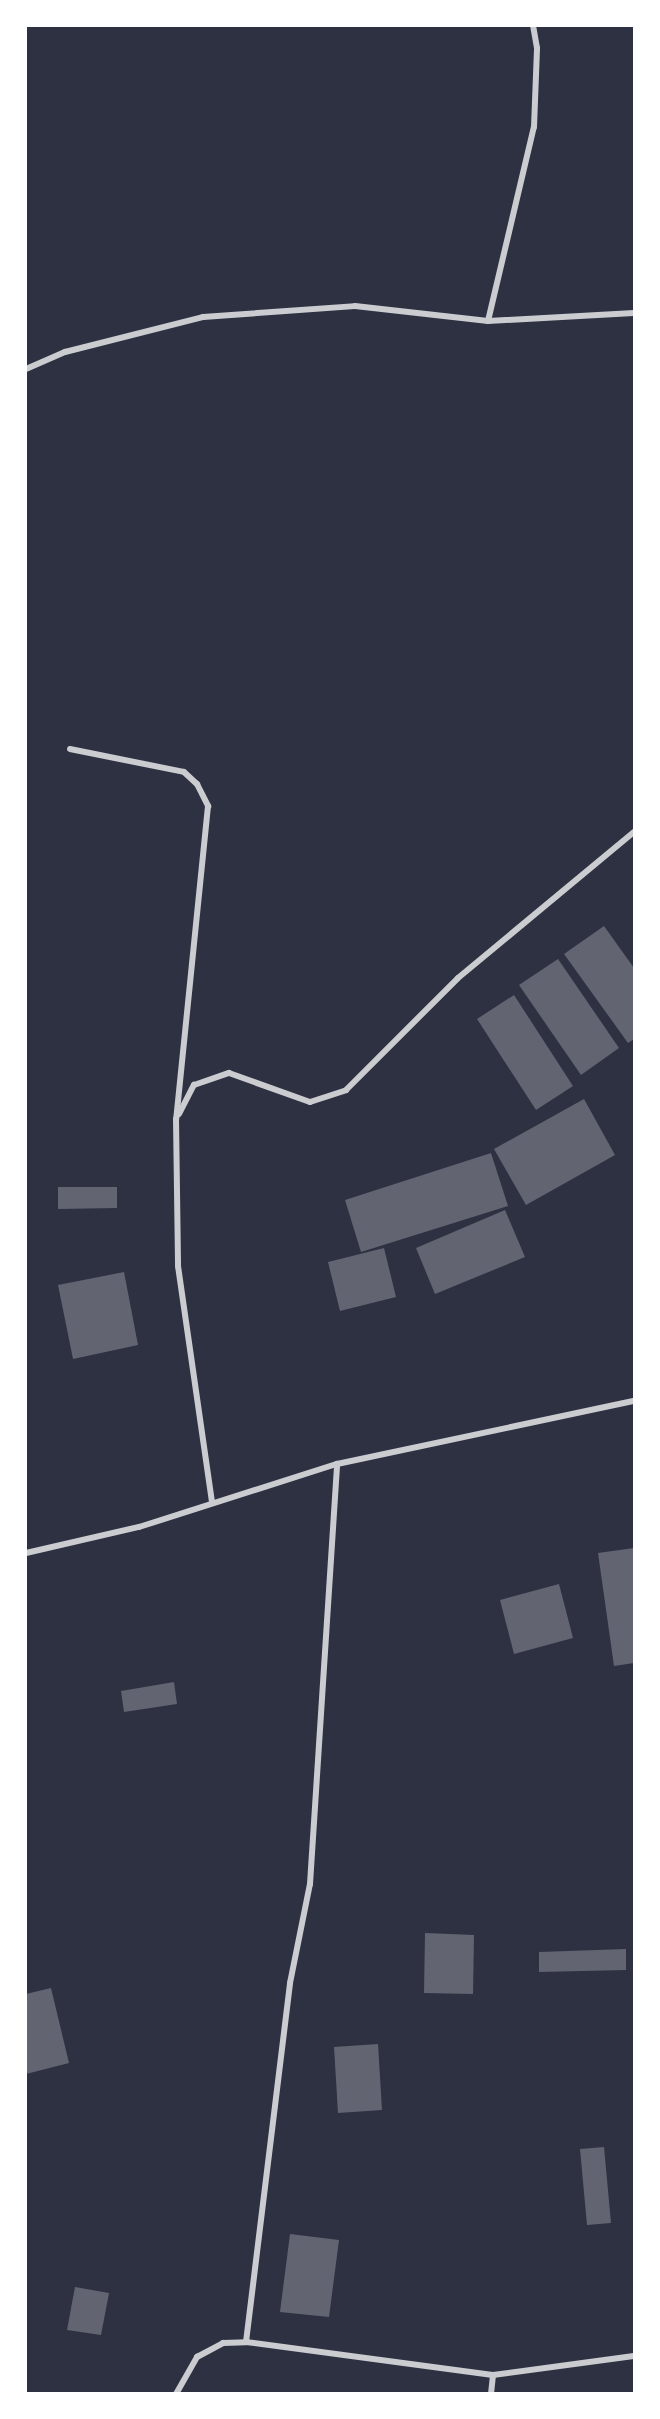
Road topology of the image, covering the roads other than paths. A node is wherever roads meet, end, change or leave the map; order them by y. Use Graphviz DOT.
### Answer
graph roads {
  1 [pos="533,26"];
  2 [pos="634,313"];
  3 [pos="488,321"];
  4 [pos="26,369"];
  5 [pos="70,749"];
  6 [pos="634,832"];
  7 [pos="176,1119"];
  8 [pos="634,1401"];
  9 [pos="337,1464"];
  10 [pos="212,1502"];
  11 [pos="26,1553"];
  12 [pos="246,2342"];
  13 [pos="634,2356"];
  14 [pos="494,2375"];
  15 [pos="176,2394"];
  16 [pos="491,2394"];
  1 -- 3 [label="street"];
  2 -- 3 [label="street"];
  3 -- 4 [label="street"];
  5 -- 7 [label="street"];
  6 -- 7 [label="street"];
  7 -- 10 [label="street"];
  8 -- 9 [label="street"];
  9 -- 10 [label="street"];
  9 -- 12 [label="street"];
  10 -- 11 [label="street"];
  12 -- 14 [label="street"];
  12 -- 15 [label="street"];
  13 -- 14 [label="street"];
  14 -- 16 [label="street"];
}
